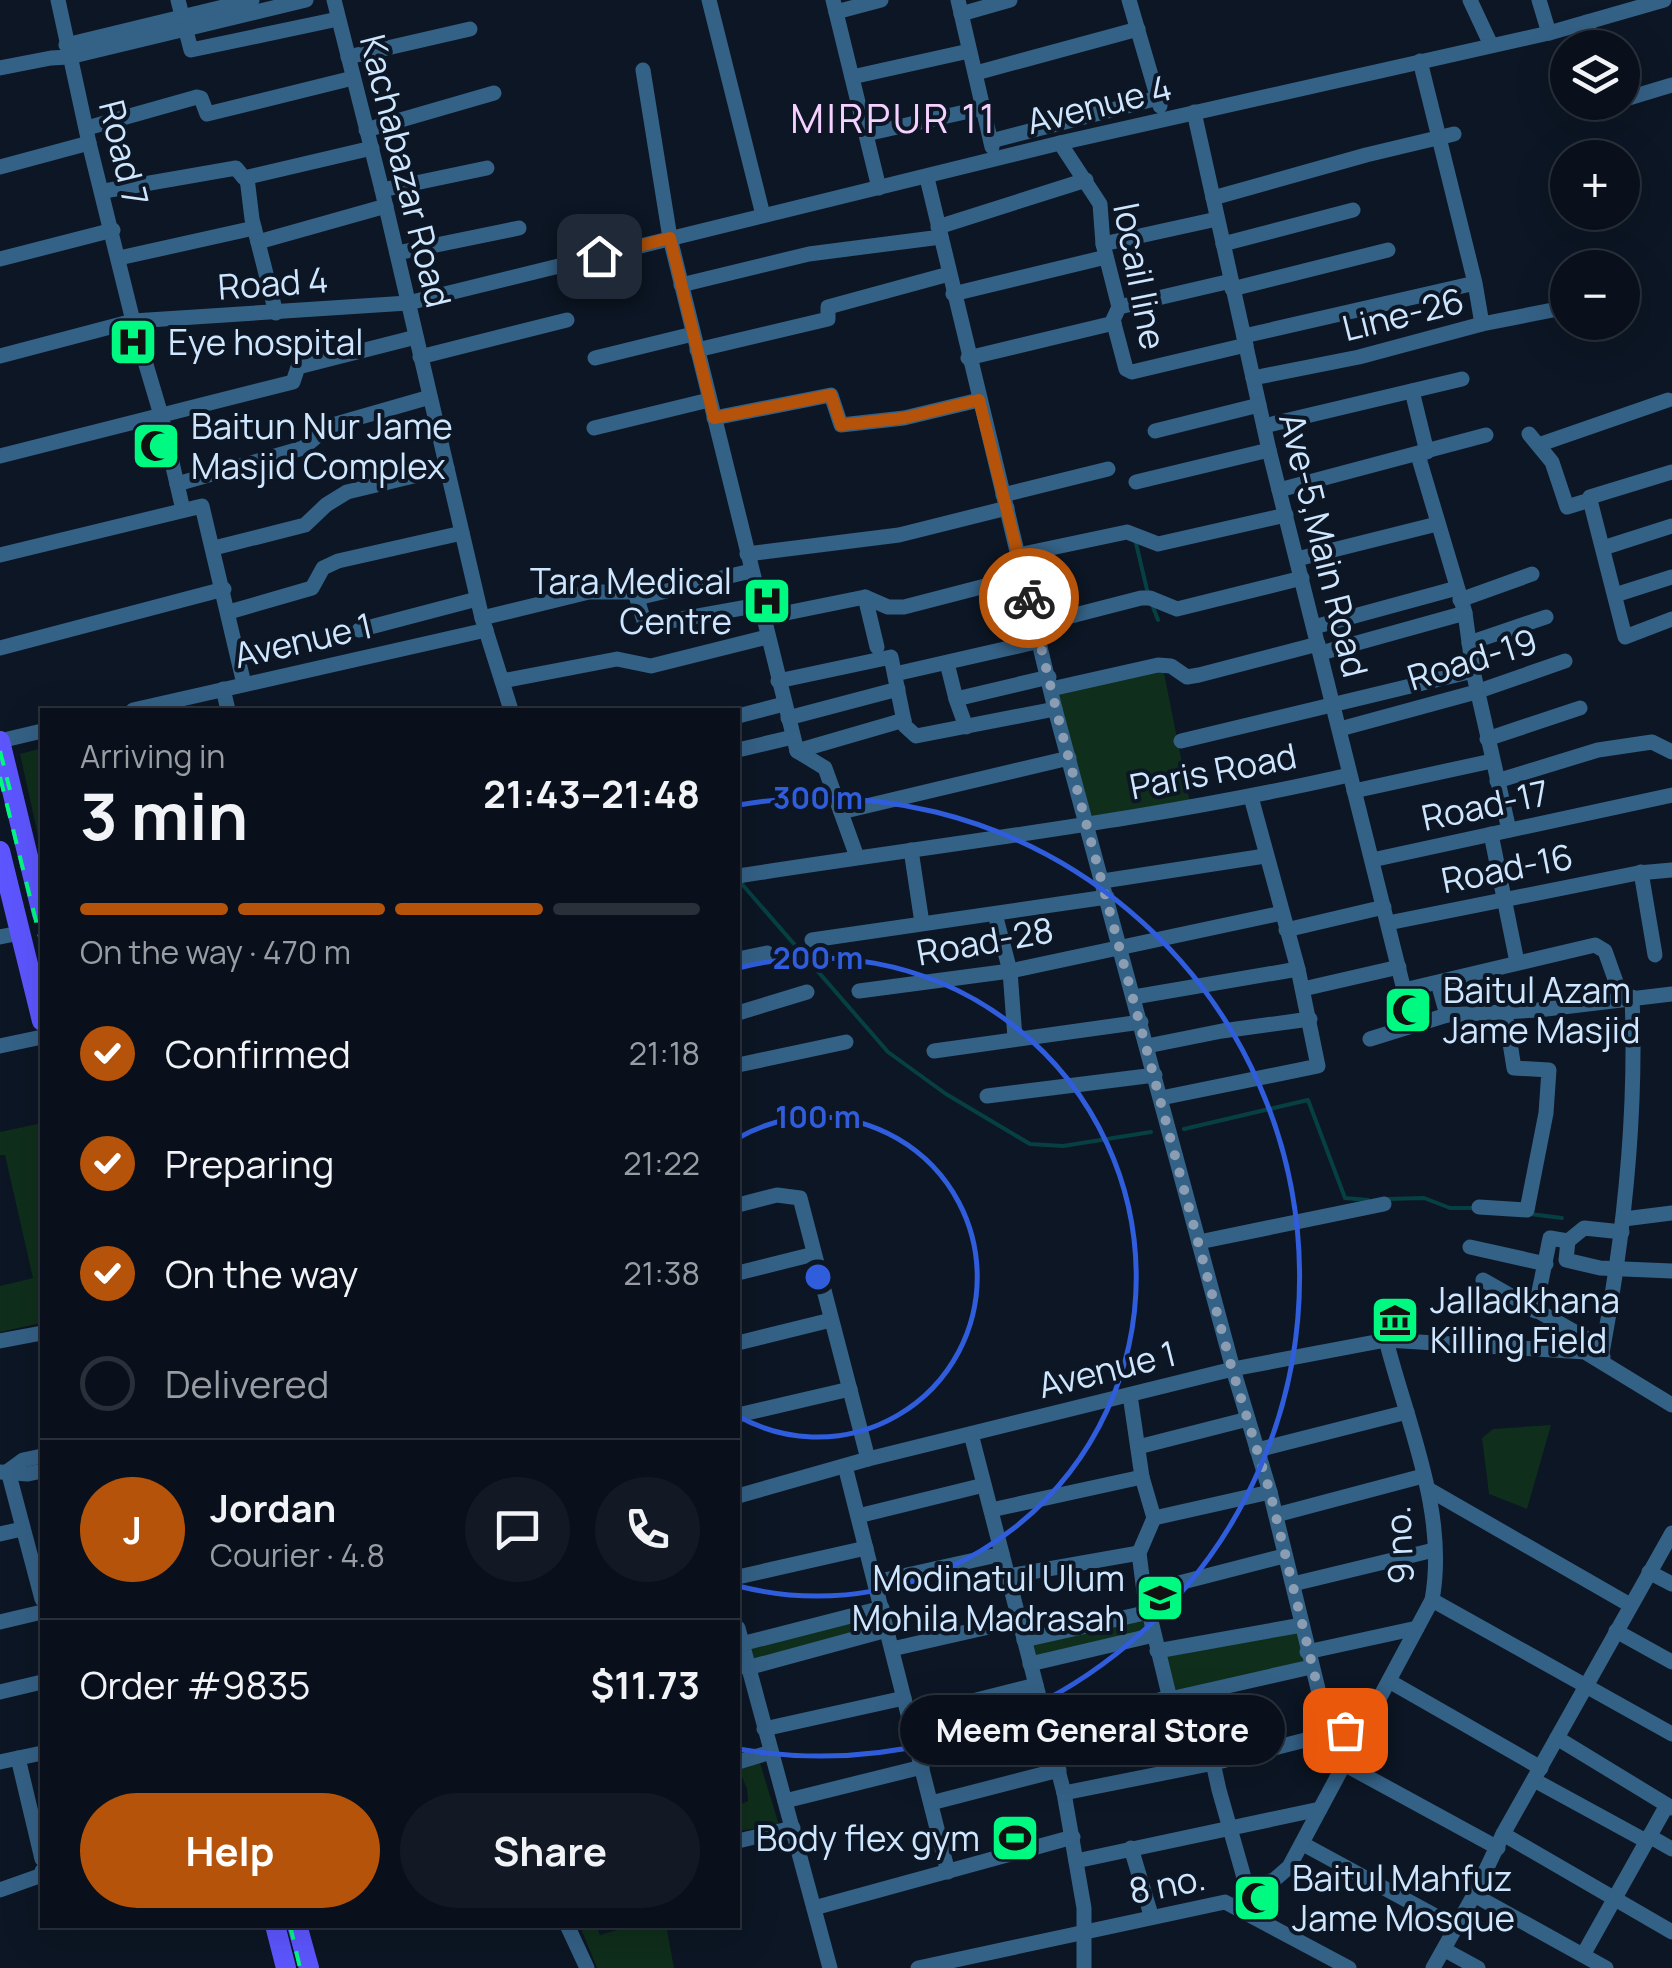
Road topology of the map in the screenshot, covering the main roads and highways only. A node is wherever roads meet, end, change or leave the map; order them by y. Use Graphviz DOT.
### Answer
graph roads {
  1 [pos="0,741"];
  2 [pos="0,852"];
  3 [pos="40,906"];
  4 [pos="10,935"];
  5 [pos="40,1016"];
  6 [pos="276,1928"];
  7 [pos="298,1928"];
  8 [pos="286,1968"];
  9 [pos="309,1968"];
  1 -- 3 [label="main road"];
  2 -- 4 [label="main road"];
  4 -- 5 [label="main road"];
  6 -- 8 [label="main road"];
  7 -- 9 [label="main road"];
}
